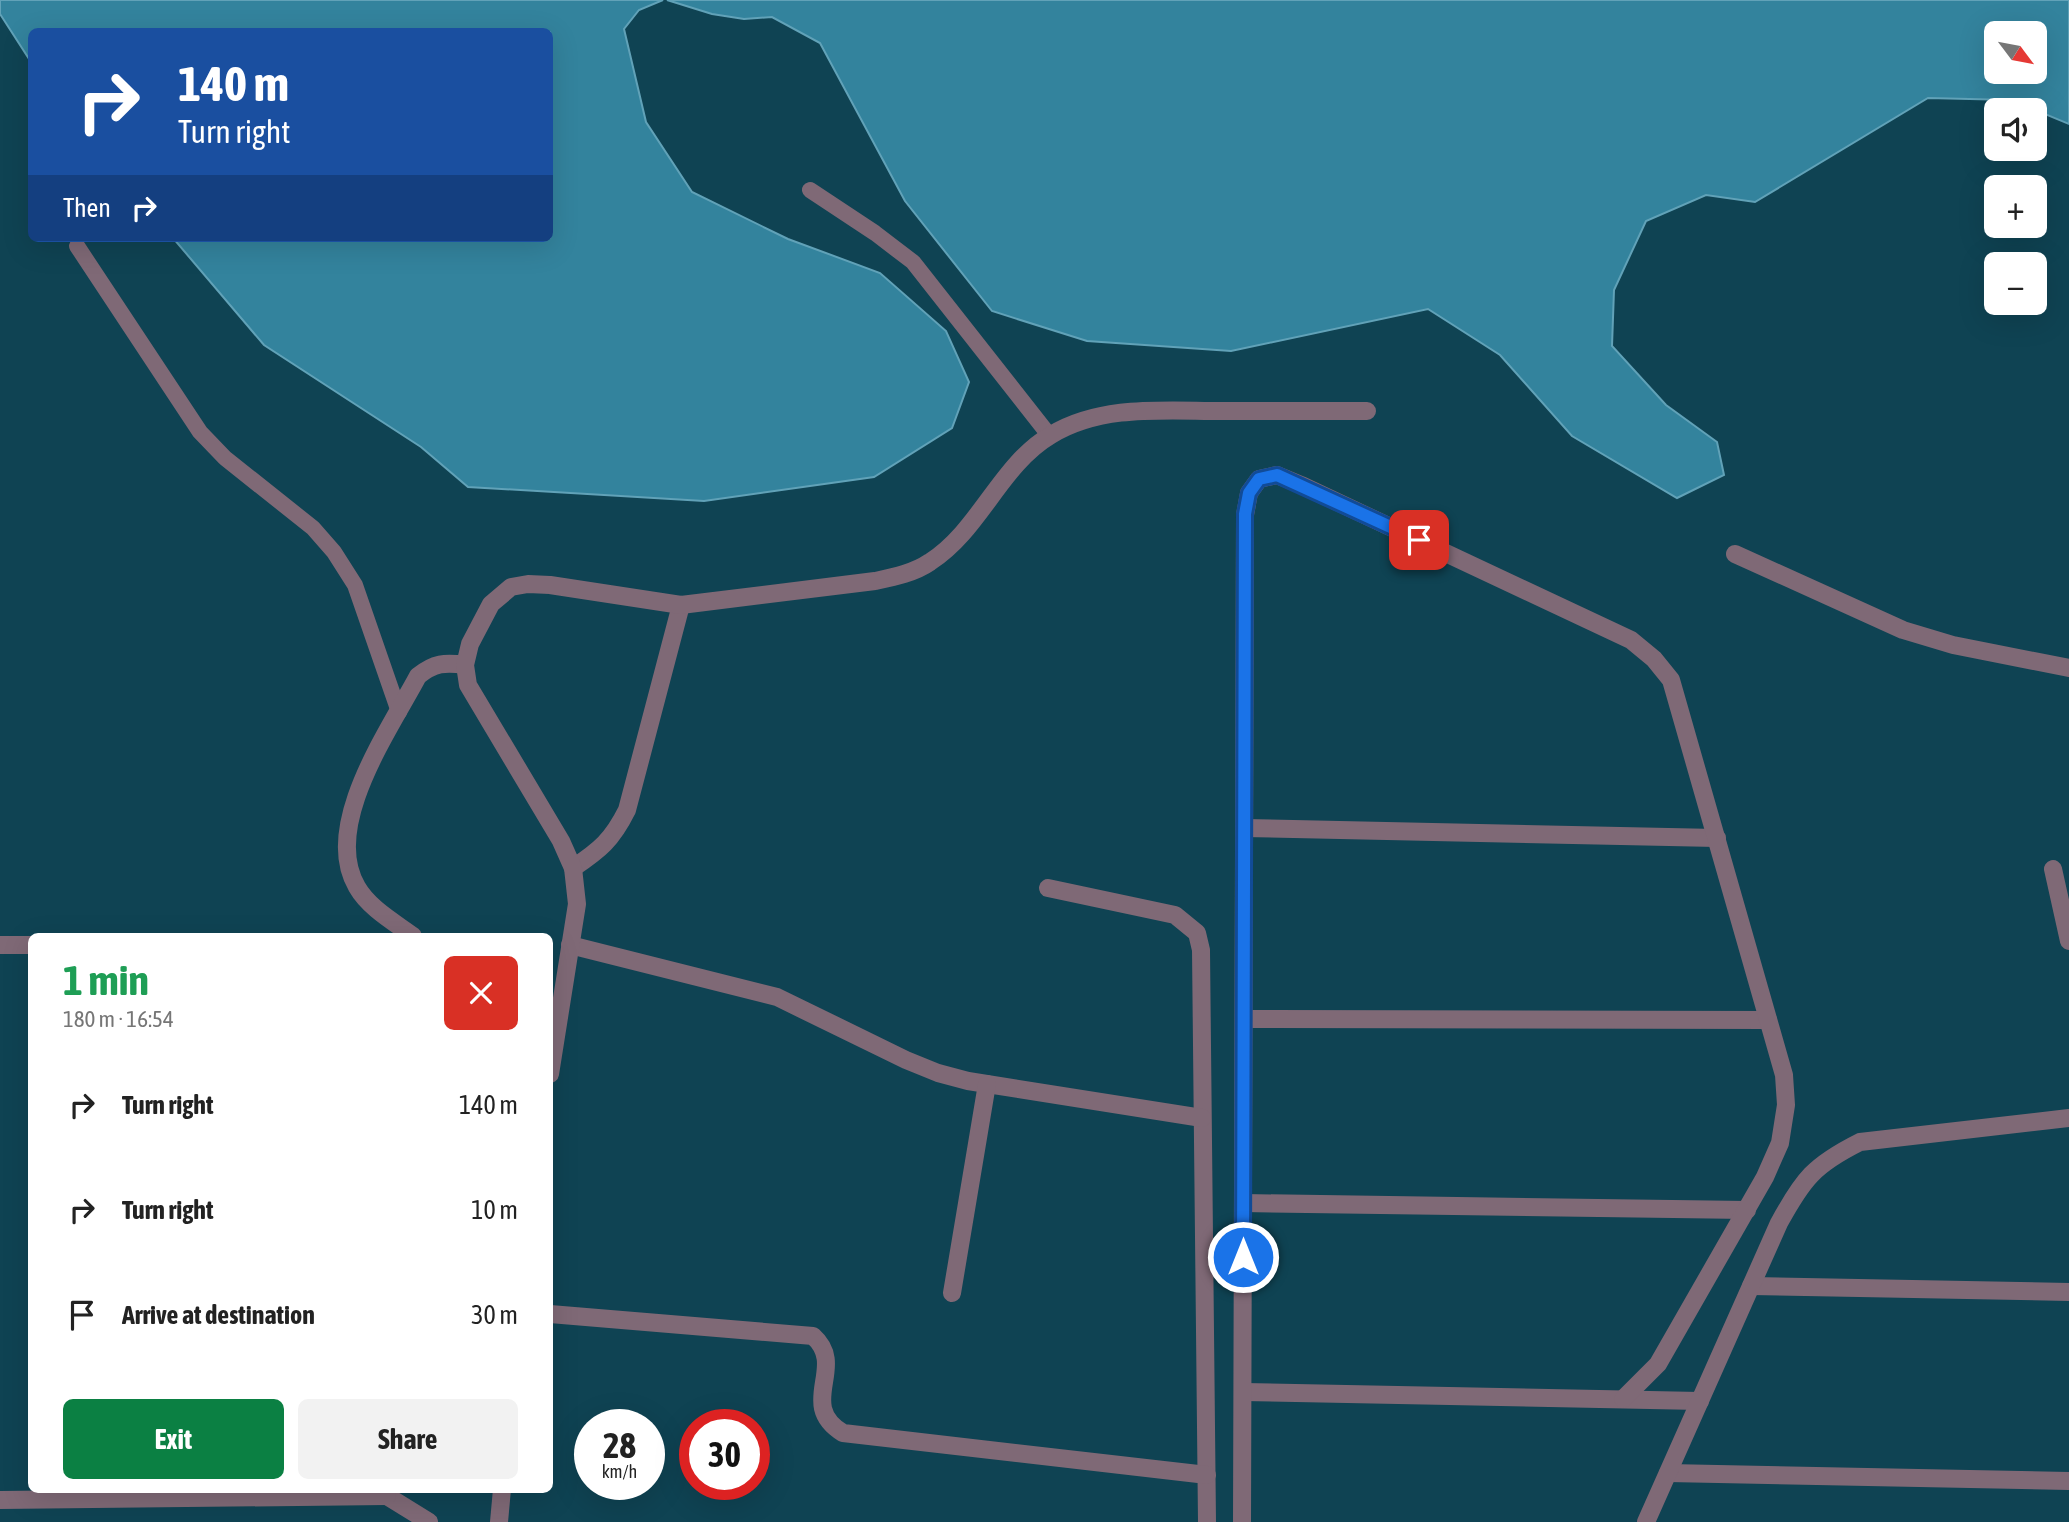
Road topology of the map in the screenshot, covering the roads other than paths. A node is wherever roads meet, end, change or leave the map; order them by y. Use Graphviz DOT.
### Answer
graph roads {
  1 [pos="810,190"];
  2 [pos="77,246"];
  3 [pos="1367,411"];
  4 [pos="1049,435"];
  5 [pos="1735,554"];
  6 [pos="681,605"];
  7 [pos="465,665"];
  8 [pos="2069,668"];
  9 [pos="399,712"];
  10 [pos="1244,828"];
  11 [pos="1717,838"];
  12 [pos="573,868"];
  13 [pos="2053,869"];
  14 [pos="1048,888"];
  15 [pos="410,933"];
  16 [pos="2069,941"];
  17 [pos="0,945"];
  18 [pos="570,945"];
  19 [pos="28,946"];
  20 [pos="1244,1019"];
  21 [pos="1768,1020"];
  22 [pos="553,1055"];
  23 [pos="987,1084"];
  24 [pos="1202,1118"];
  25 [pos="2069,1118"];
  26 [pos="1243,1203"];
  27 [pos="1747,1210"];
  28 [pos="1751,1286"];
  29 [pos="2069,1292"];
  30 [pos="952,1293"];
  31 [pos="553,1314"];
  32 [pos="1243,1392"];
  33 [pos="1623,1399"];
  34 [pos="1700,1401"];
  35 [pos="1668,1473"];
  36 [pos="1207,1475"];
  37 [pos="2069,1481"];
  38 [pos="384,1493"];
  39 [pos="502,1493"];
  40 [pos="0,1500"];
  41 [pos="429,1522"];
  42 [pos="499,1522"];
  43 [pos="1207,1522"];
  44 [pos="1242,1522"];
  45 [pos="1646,1522"];
  1 -- 4 [label="lane"];
  2 -- 9 [label="lane"];
  3 -- 4 [label="street"];
  4 -- 6 [label="street"];
  5 -- 8 [label="street"];
  6 -- 7 [label="street"];
  6 -- 12 [label="street"];
  7 -- 9 [label="street"];
  7 -- 12 [label="street"];
  9 -- 15 [label="street"];
  10 -- 11 [label="street"];
  10 -- 11 [label="street"];
  10 -- 20 [label="street"];
  11 -- 21 [label="street"];
  12 -- 18 [label="street"];
  13 -- 16 [label="street"];
  14 -- 24 [label="street"];
  17 -- 19 [label="street"];
  18 -- 22 [label="street"];
  18 -- 23 [label="street"];
  20 -- 21 [label="street"];
  20 -- 26 [label="street"];
  21 -- 27 [label="street"];
  23 -- 24 [label="street"];
  23 -- 30 [label="street"];
  24 -- 36 [label="street"];
  25 -- 28 [label="street"];
  26 -- 27 [label="street"];
  26 -- 32 [label="street"];
  27 -- 33 [label="street"];
  28 -- 29 [label="street"];
  28 -- 34 [label="street"];
  31 -- 36 [label="street"];
  32 -- 33 [label="street"];
  32 -- 44 [label="street"];
  33 -- 34 [label="street"];
  34 -- 35 [label="street"];
  35 -- 37 [label="street"];
  35 -- 45 [label="street"];
  36 -- 43 [label="street"];
  38 -- 40 [label="street"];
  38 -- 41 [label="street"];
  39 -- 42 [label="street"];
}
